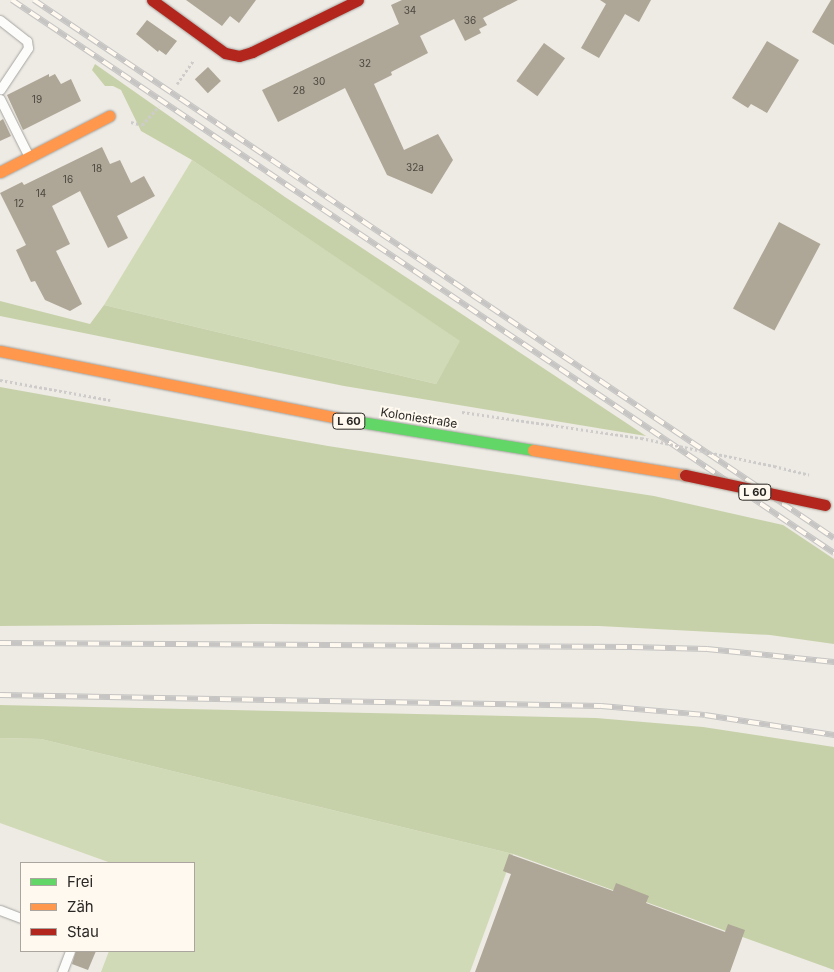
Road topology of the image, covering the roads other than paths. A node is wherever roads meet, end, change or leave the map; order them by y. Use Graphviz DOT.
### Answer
graph roads {
  1 [pos="152,0"];
  2 [pos="358,0"];
  3 [pos="0,20"];
  4 [pos="0,90"];
  5 [pos="0,99"];
  6 [pos="109,116"];
  7 [pos="30,157"];
  8 [pos="0,172"];
  9 [pos="0,351"];
  10 [pos="829,506"];
  11 [pos="0,910"];
  12 [pos="20,918"];
  13 [pos="70,952"];
  14 [pos="62,972"];
  1 -- 2 [label="main road"];
  3 -- 4 [label="lane"];
  5 -- 7 [label="lane"];
  6 -- 7 [label="main road"];
  7 -- 8 [label="main road"];
  9 -- 10 [label="main road, Koloniestraße / L 60, bridge"];
  11 -- 12 [label="lane"];
  13 -- 14 [label="lane"];
}
